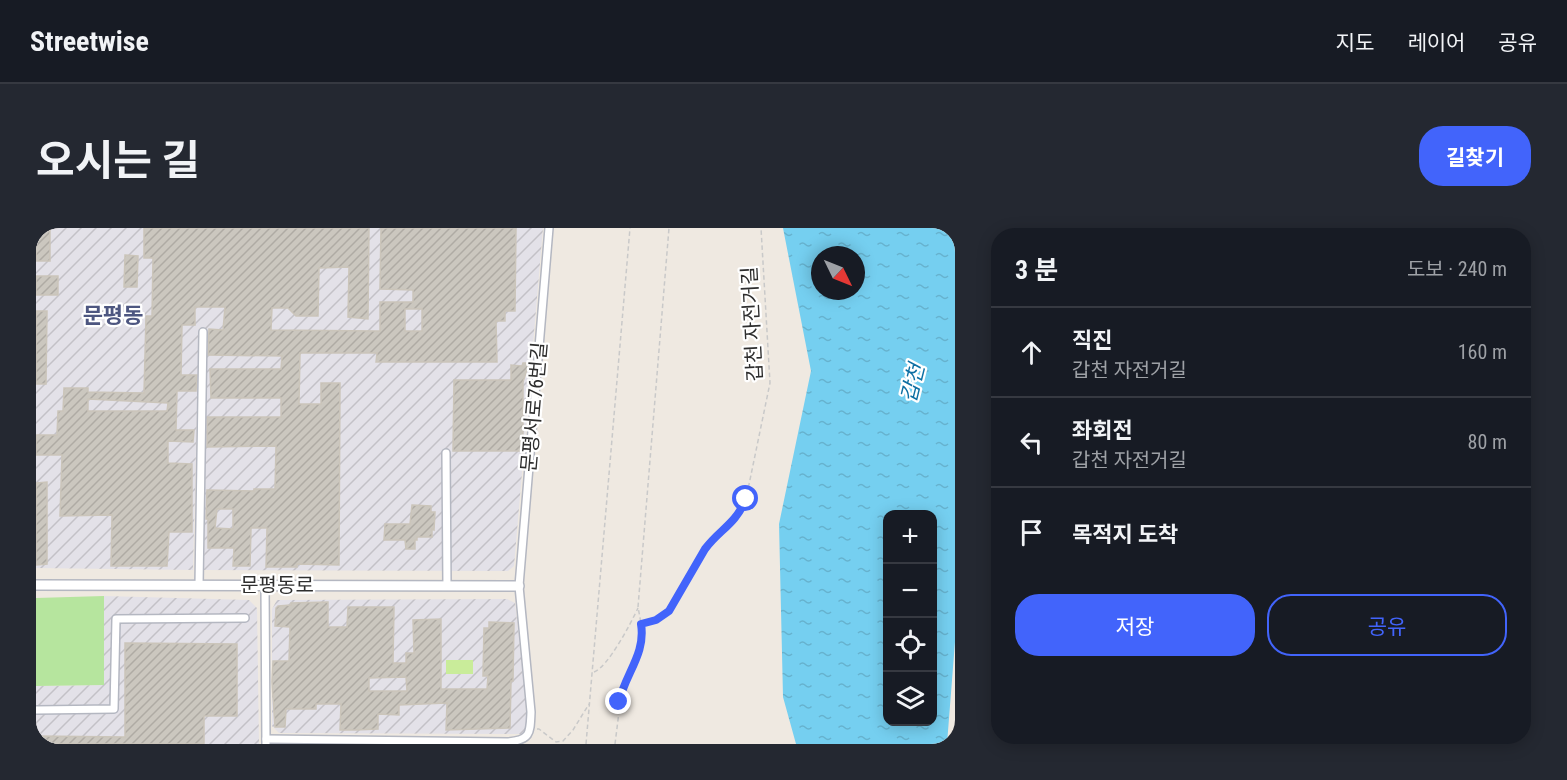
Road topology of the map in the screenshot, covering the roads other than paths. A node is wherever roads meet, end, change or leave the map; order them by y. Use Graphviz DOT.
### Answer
graph roads {
  1 [pos="549,228"];
  2 [pos="202,332"];
  3 [pos="446,453"];
  4 [pos="36,585"];
  5 [pos="199,585"];
  6 [pos="265,585"];
  7 [pos="447,586"];
  8 [pos="519,586"];
  9 [pos="245,618"];
  10 [pos="36,710"];
  11 [pos="266,742"];
  1 -- 8 [label="street, 문평서로76번길"];
  2 -- 5 [label="street"];
  3 -- 7 [label="street"];
  4 -- 5 [label="main road, 문평동로"];
  5 -- 6 [label="main road, 문평동로"];
  6 -- 7 [label="main road, 문평동로"];
  6 -- 11 [label="street"];
  7 -- 8 [label="main road, 문평동로"];
  8 -- 11 [label="street, 문평서로76번길"];
  9 -- 10 [label="street"];
}
